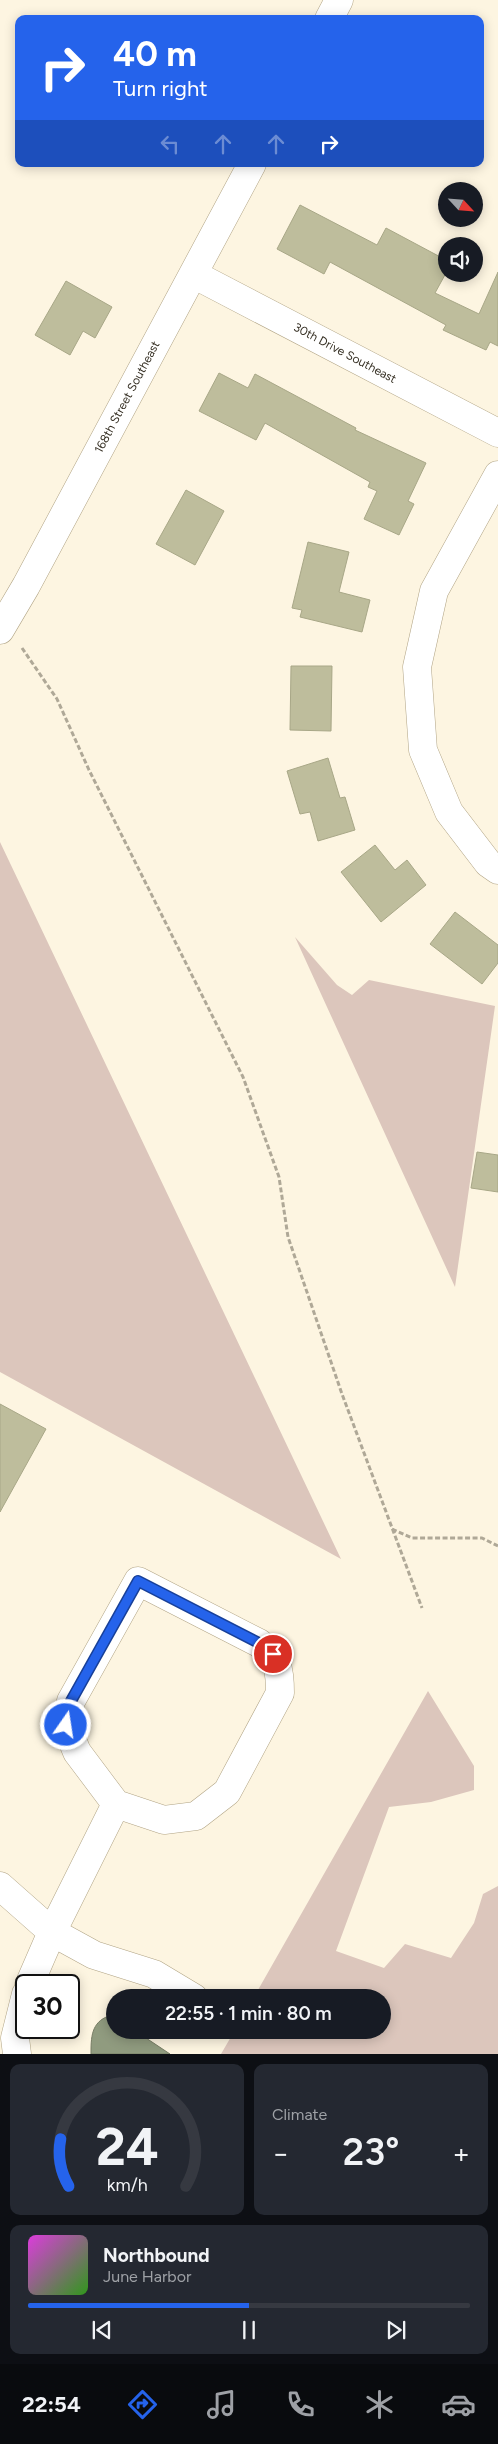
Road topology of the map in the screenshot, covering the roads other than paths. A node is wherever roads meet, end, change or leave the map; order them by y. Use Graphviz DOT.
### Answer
graph roads {
  1 [pos="339,0"];
  2 [pos="331,15"];
  3 [pos="250,167"];
  4 [pos="193,274"];
  5 [pos="498,433"];
  6 [pos="498,475"];
  7 [pos="2,626"];
  8 [pos="498,870"];
  9 [pos="116,1804"];
  10 [pos="0,1886"];
  11 [pos="52,1932"];
  12 [pos="34,1974"];
  13 [pos="179,1989"];
  14 [pos="15,2039"];
  15 [pos="17,2054"];
  1 -- 2 [label="street"];
  3 -- 4 [label="street, 168th Street Southeast"];
  4 -- 5 [label="street, 30th Drive Southeast"];
  4 -- 7 [label="street, 168th Street Southeast"];
  6 -- 8 [label="street"];
  9 -- 9 [label="street"];
  9 -- 11 [label="street"];
  10 -- 11 [label="street"];
  11 -- 12 [label="street"];
  11 -- 13 [label="street"];
  14 -- 15 [label="street"];
}
